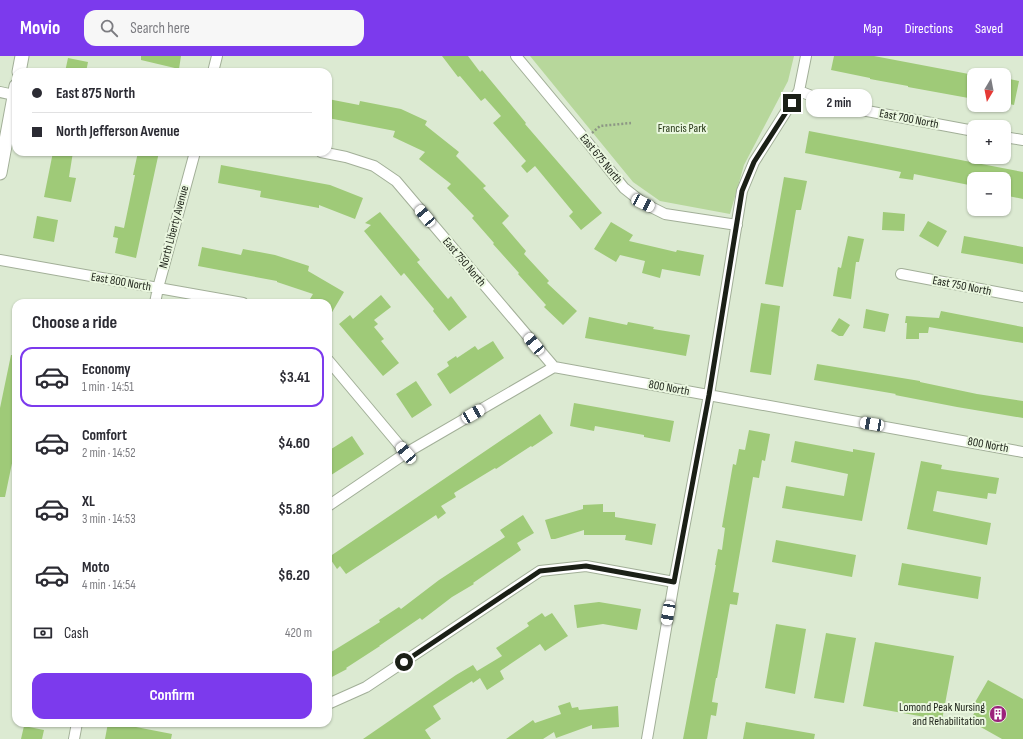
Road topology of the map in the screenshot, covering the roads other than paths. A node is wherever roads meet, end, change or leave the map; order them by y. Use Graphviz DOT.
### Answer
graph roads {
  1 [pos="22,56"];
  2 [pos="217,56"];
  3 [pos="516,56"];
  4 [pos="806,56"];
  5 [pos="20,68"];
  6 [pos="215,68"];
  7 [pos="12,90"];
  8 [pos="799,91"];
  9 [pos="0,92"];
  10 [pos="12,107"];
  11 [pos="967,130"];
  12 [pos="1011,138"];
  13 [pos="1023,140"];
  14 [pos="332,154"];
  15 [pos="194,156"];
  16 [pos="0,173"];
  17 [pos="737,225"];
  18 [pos="0,260"];
  19 [pos="901,274"];
  20 [pos="158,288"];
  21 [pos="1023,297"];
  22 [pos="156,299"];
  23 [pos="220,299"];
  24 [pos="332,365"];
  25 [pos="554,367"];
  26 [pos="709,395"];
  27 [pos="1023,452"];
  28 [pos="406,453"];
  29 [pos="332,503"];
  30 [pos="674,582"];
  31 [pos="332,702"];
  32 [pos="76,727"];
  33 [pos="74,739"];
  34 [pos="646,739"];
  1 -- 5 [label="street"];
  2 -- 6 [label="street"];
  3 -- 17 [label="street, East 675 North"];
  4 -- 8 [label="street"];
  7 -- 9 [label="street"];
  8 -- 11 [label="street, East 700 North"];
  8 -- 17 [label="street"];
  10 -- 16 [label="street"];
  12 -- 13 [label="street"];
  14 -- 25 [label="street, East 750 North"];
  15 -- 20 [label="street, North Liberty Avenue"];
  17 -- 26 [label="street"];
  18 -- 20 [label="street, East 800 North"];
  19 -- 21 [label="street, East 750 North"];
  20 -- 22 [label="street, North Liberty Avenue"];
  20 -- 23 [label="street, East 800 North"];
  24 -- 28 [label="street"];
  25 -- 26 [label="street, 800 North"];
  25 -- 28 [label="street"];
  26 -- 27 [label="street, 800 North"];
  26 -- 30 [label="street"];
  28 -- 29 [label="street"];
  30 -- 31 [label="street"];
  30 -- 34 [label="street"];
  32 -- 33 [label="street"];
}
